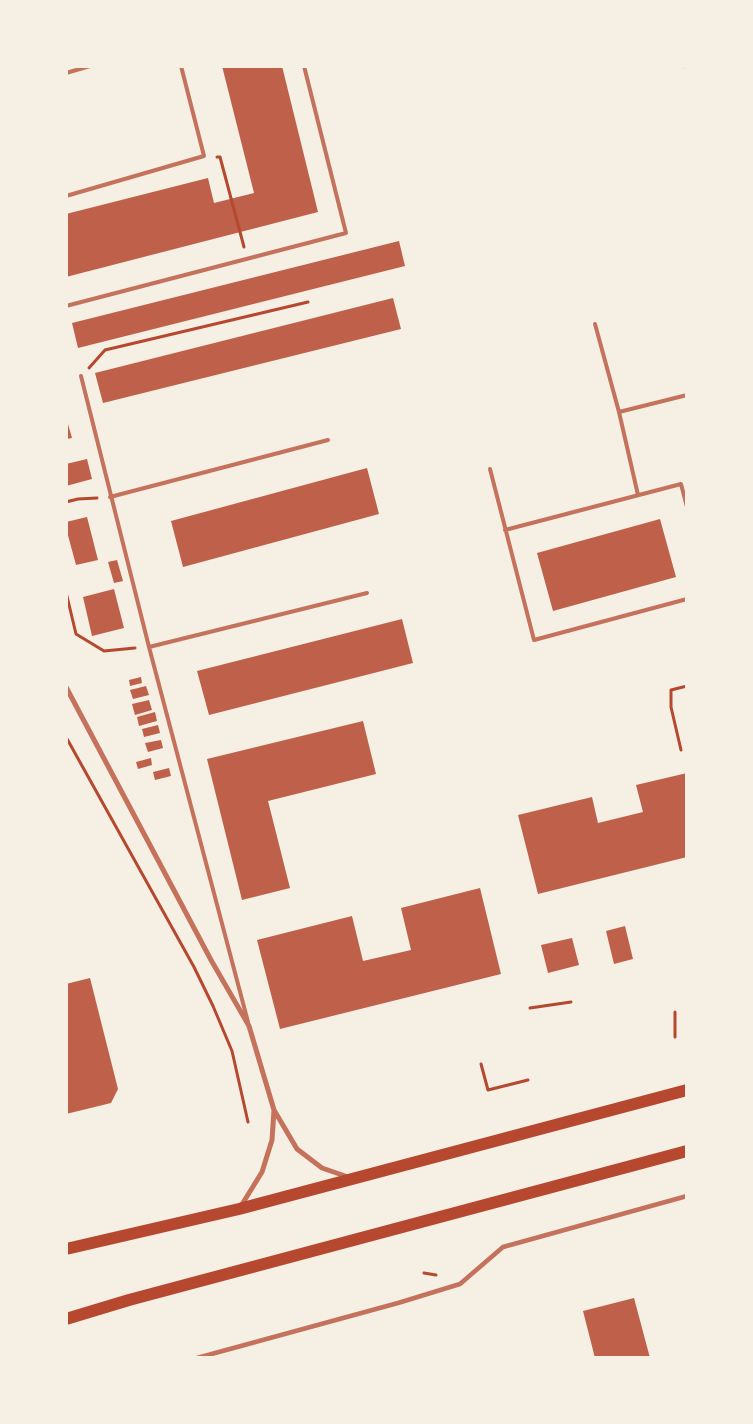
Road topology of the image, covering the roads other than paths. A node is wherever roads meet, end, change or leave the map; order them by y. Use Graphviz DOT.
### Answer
graph roads {
  1 [pos="90,66"];
  2 [pos="181,66"];
  3 [pos="304,66"];
  4 [pos="66,72"];
  5 [pos="66,196"];
  6 [pos="66,306"];
  7 [pos="596,324"];
  8 [pos="81,376"];
  9 [pos="687,395"];
  10 [pos="619,412"];
  11 [pos="328,440"];
  12 [pos="490,469"];
  13 [pos="638,495"];
  14 [pos="110,497"];
  15 [pos="687,507"];
  16 [pos="505,530"];
  17 [pos="367,593"];
  18 [pos="687,599"];
  19 [pos="149,647"];
  20 [pos="66,687"];
  21 [pos="249,1026"];
  22 [pos="687,1090"];
  23 [pos="274,1110"];
  24 [pos="687,1151"];
  25 [pos="354,1179"];
  26 [pos="687,1196"];
  27 [pos="239,1209"];
  28 [pos="66,1249"];
  29 [pos="66,1319"];
  30 [pos="197,1358"];
  1 -- 4 [label="lane"];
  2 -- 5 [label="lane"];
  3 -- 6 [label="lane"];
  7 -- 10 [label="lane"];
  8 -- 14 [label="lane"];
  9 -- 10 [label="lane"];
  10 -- 13 [label="lane"];
  11 -- 14 [label="lane"];
  12 -- 16 [label="lane"];
  13 -- 15 [label="lane"];
  13 -- 16 [label="lane"];
  14 -- 19 [label="lane"];
  16 -- 18 [label="lane"];
  17 -- 19 [label="lane"];
  19 -- 21 [label="lane"];
  20 -- 21 [label="street"];
  21 -- 23 [label="street"];
  22 -- 25 [label="main road"];
  23 -- 25 [label="street"];
  23 -- 27 [label="street"];
  24 -- 29 [label="main road"];
  25 -- 27 [label="main road"];
  26 -- 30 [label="street"];
  27 -- 28 [label="main road"];
}
